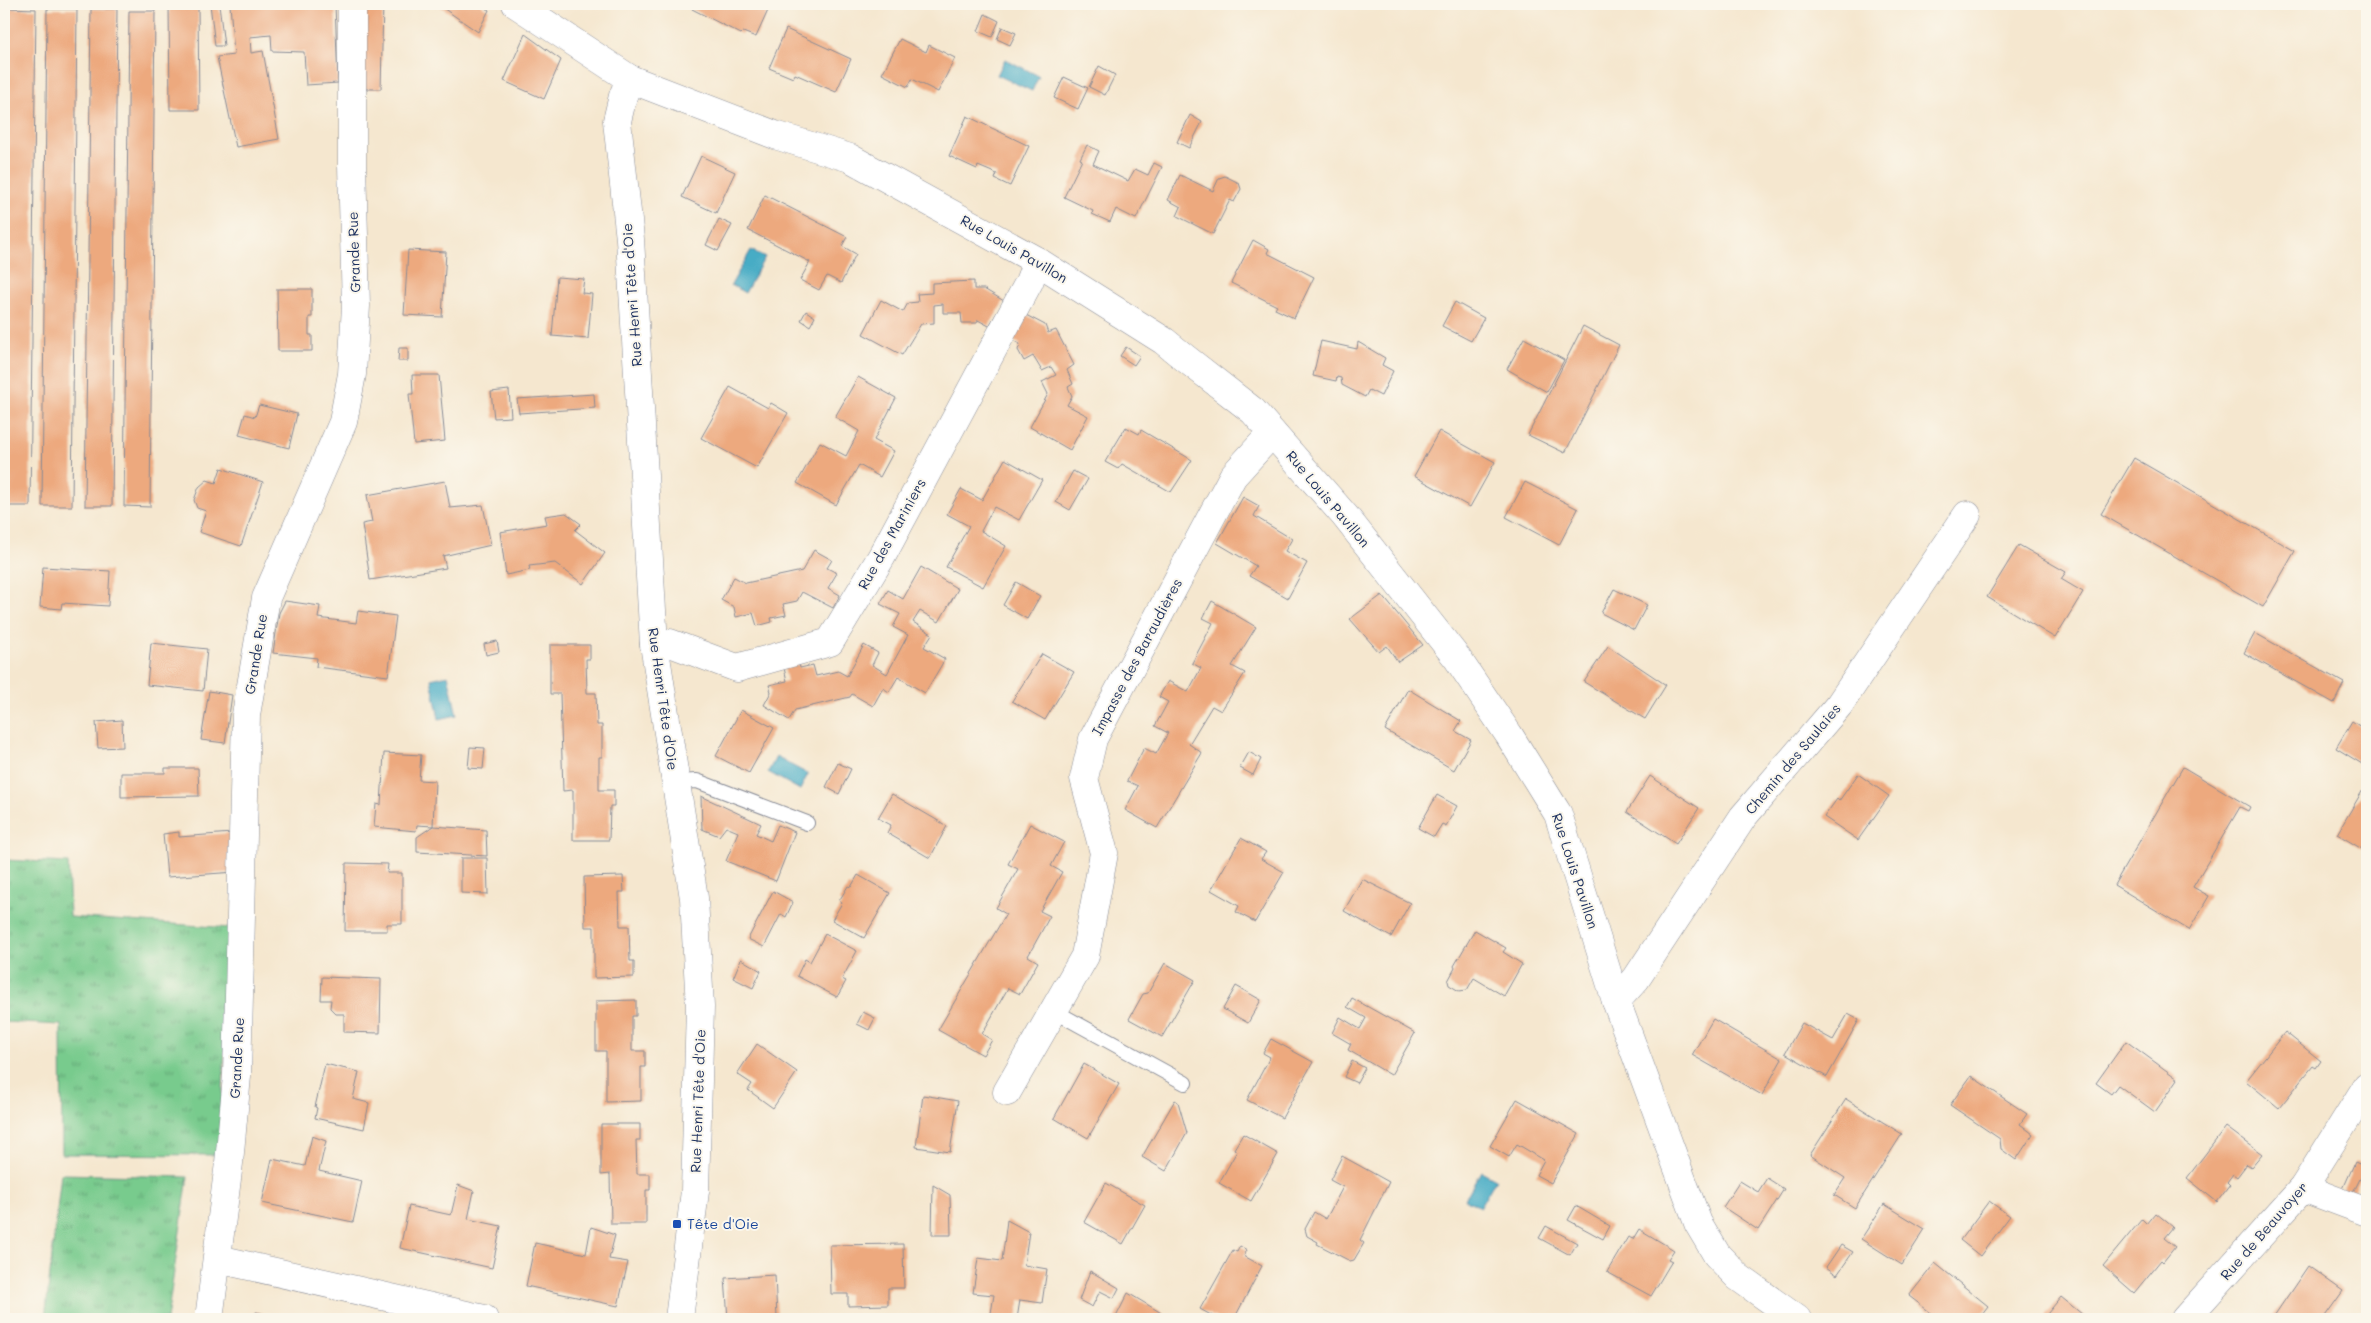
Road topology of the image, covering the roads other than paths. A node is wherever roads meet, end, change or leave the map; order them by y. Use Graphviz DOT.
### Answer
graph roads {
  1 [pos="352,4"];
  2 [pos="516,4"];
  3 [pos="630,79"];
  4 [pos="1037,261"];
  5 [pos="1272,434"];
  6 [pos="1967,515"];
  7 [pos="654,644"];
  8 [pos="676,782"];
  9 [pos="807,823"];
  10 [pos="1616,1001"];
  11 [pos="1054,1011"];
  12 [pos="1185,1083"];
  13 [pos="2367,1086"];
  14 [pos="1007,1092"];
  15 [pos="2303,1188"];
  16 [pos="2367,1212"];
  17 [pos="218,1259"];
  18 [pos="209,1319"];
  19 [pos="484,1319"];
  20 [pos="679,1319"];
  21 [pos="1797,1319"];
  22 [pos="2185,1319"];
  1 -- 17 [label="street, Grande Rue"];
  2 -- 3 [label="street, Rue Louis Pavillon"];
  3 -- 4 [label="street, Rue Louis Pavillon"];
  3 -- 7 [label="street, Rue Henri Tête d'Oie"];
  4 -- 5 [label="street, Rue Louis Pavillon"];
  4 -- 7 [label="street, Rue des Mariniers"];
  5 -- 10 [label="street, Rue Louis Pavillon"];
  5 -- 11 [label="street, Impasse des Baraudières"];
  6 -- 10 [label="street, Chemin des Saulaies"];
  7 -- 8 [label="street, Rue Henri Tête d'Oie"];
  8 -- 9 [label="lane"];
  8 -- 20 [label="street, Rue Henri Tête d'Oie"];
  10 -- 21 [label="street, Rue Louis Pavillon"];
  11 -- 12 [label="lane"];
  11 -- 14 [label="street, Impasse des Baraudières"];
  13 -- 15 [label="street, Rue de Beauvoyer"];
  15 -- 16 [label="street"];
  15 -- 22 [label="street, Rue de Beauvoyer"];
  17 -- 18 [label="street, Grande Rue"];
  17 -- 19 [label="street"];
}
